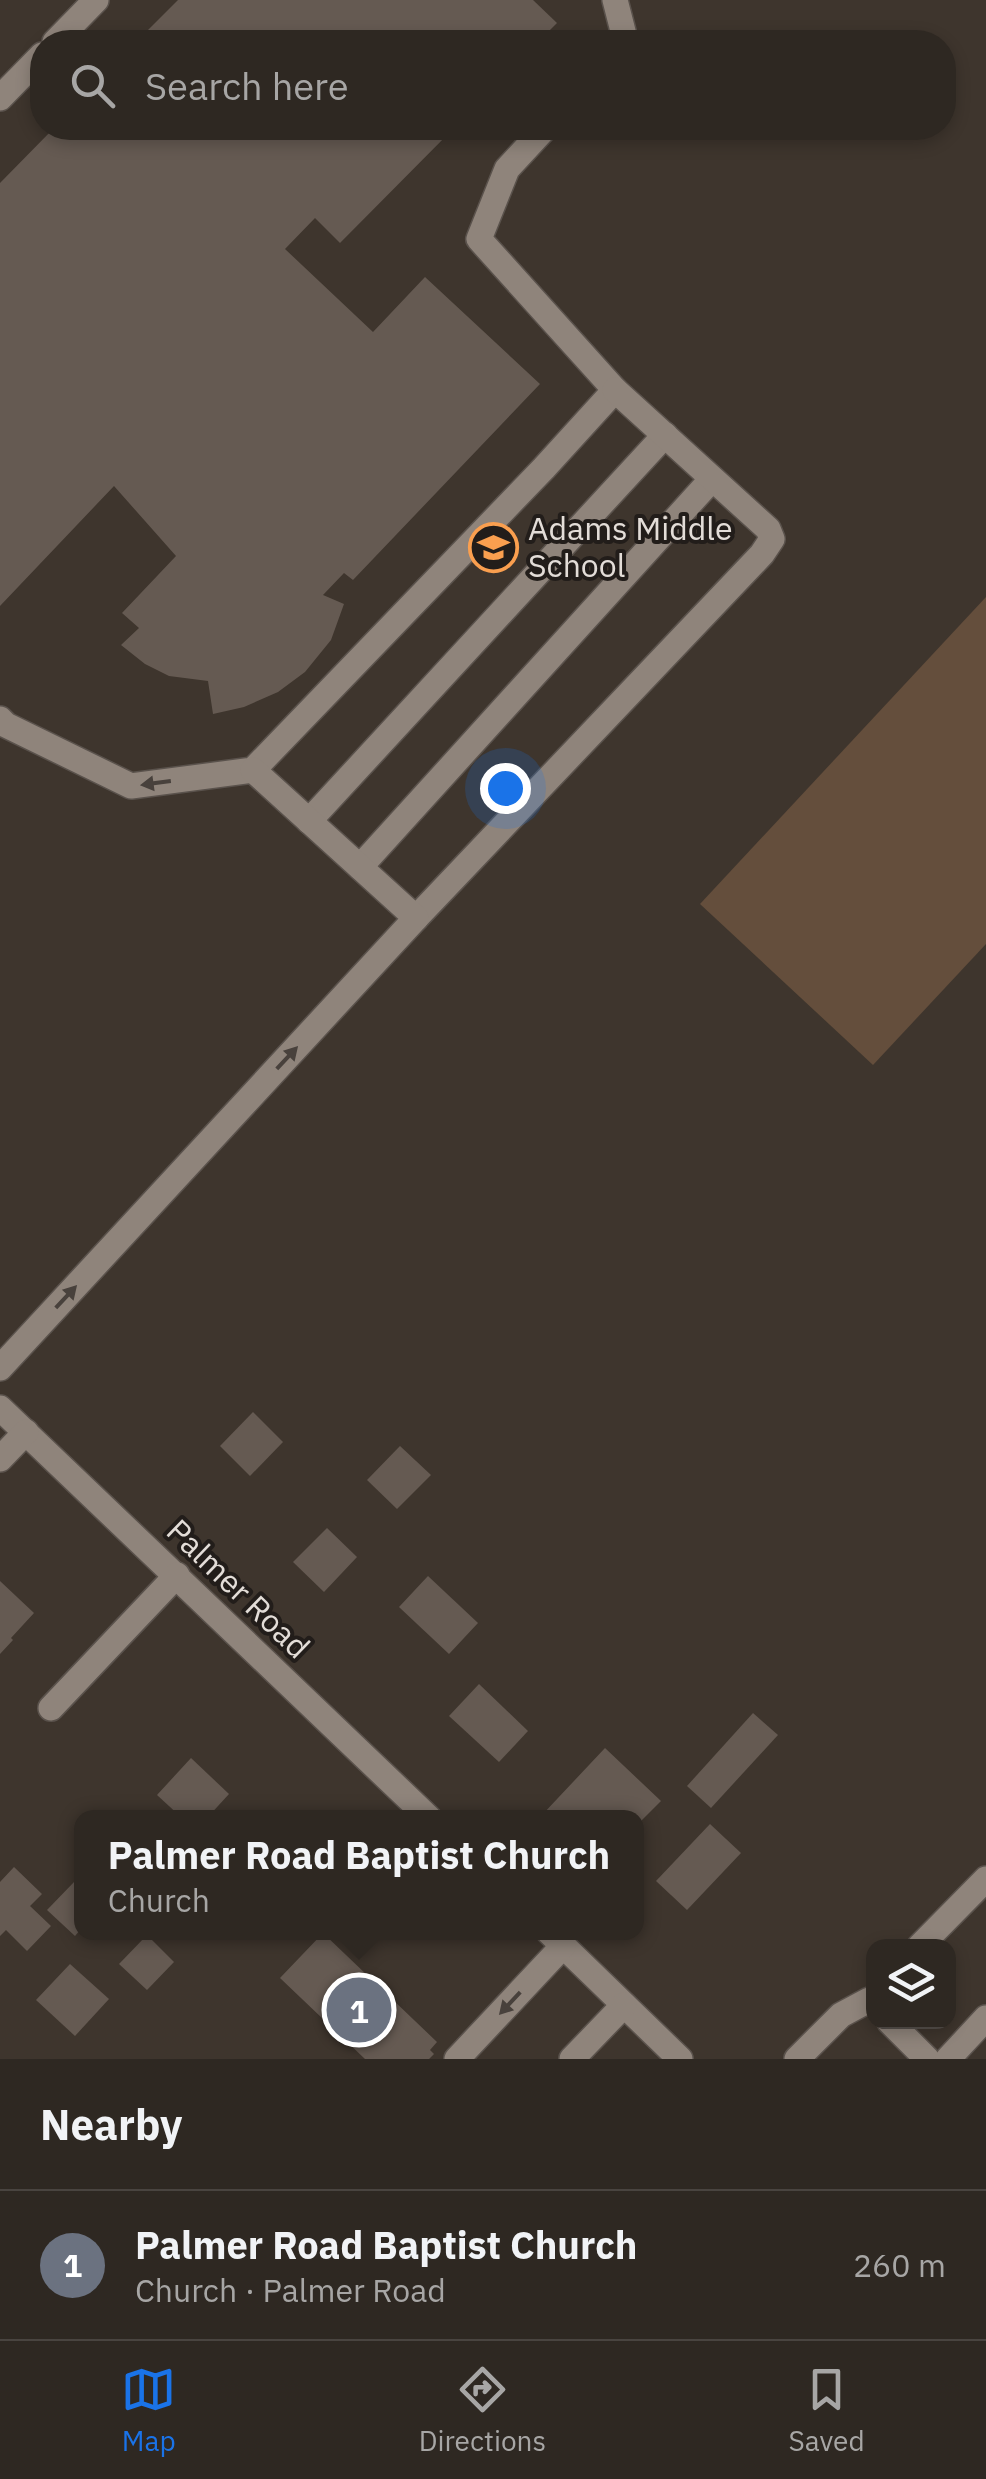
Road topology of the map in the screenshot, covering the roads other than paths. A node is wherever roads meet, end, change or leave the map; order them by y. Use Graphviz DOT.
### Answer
graph roads {
  1 [pos="96,0"];
  2 [pos="614,0"];
  3 [pos="66,30"];
  4 [pos="622,30"];
  5 [pos="30,67"];
  6 [pos="0,98"];
  7 [pos="534,140"];
  8 [pos="615,390"];
  9 [pos="664,435"];
  10 [pos="712,479"];
  11 [pos="0,719"];
  12 [pos="253,770"];
  13 [pos="309,821"];
  14 [pos="360,867"];
  15 [pos="416,918"];
  16 [pos="0,1368"];
  17 [pos="0,1408"];
  18 [pos="26,1432"];
  19 [pos="0,1459"];
  20 [pos="177,1575"];
  21 [pos="51,1708"];
  22 [pos="421,1810"];
  23 [pos="986,1878"];
  24 [pos="927,1939"];
  25 [pos="555,1940"];
  26 [pos="557,1940"];
  27 [pos="866,2003"];
  28 [pos="624,2005"];
  29 [pos="986,2018"];
  30 [pos="897,2029"];
  31 [pos="457,2059"];
  32 [pos="572,2059"];
  33 [pos="680,2059"];
  34 [pos="797,2059"];
  35 [pos="927,2059"];
  36 [pos="948,2059"];
  1 -- 3 [label="street"];
  2 -- 4 [label="street"];
  5 -- 6 [label="street"];
  7 -- 8 [label="street"];
  8 -- 9 [label="street"];
  8 -- 12 [label="street"];
  9 -- 10 [label="street"];
  9 -- 13 [label="street"];
  10 -- 14 [label="street"];
  10 -- 15 [label="street"];
  12 -- 11 [label="street, one-way"];
  12 -- 13 [label="street"];
  13 -- 14 [label="street"];
  14 -- 15 [label="street"];
  16 -- 15 [label="street, one-way"];
  17 -- 18 [label="street, Palmer Road"];
  18 -- 19 [label="street"];
  18 -- 20 [label="street, Palmer Road"];
  20 -- 21 [label="street"];
  20 -- 22 [label="street, Palmer Road"];
  23 -- 24 [label="street"];
  25 -- 31 [label="street, one-way"];
  26 -- 28 [label="street"];
  27 -- 34 [label="street"];
  28 -- 32 [label="street"];
  28 -- 33 [label="street"];
  29 -- 36 [label="street"];
  30 -- 35 [label="street"];
}
